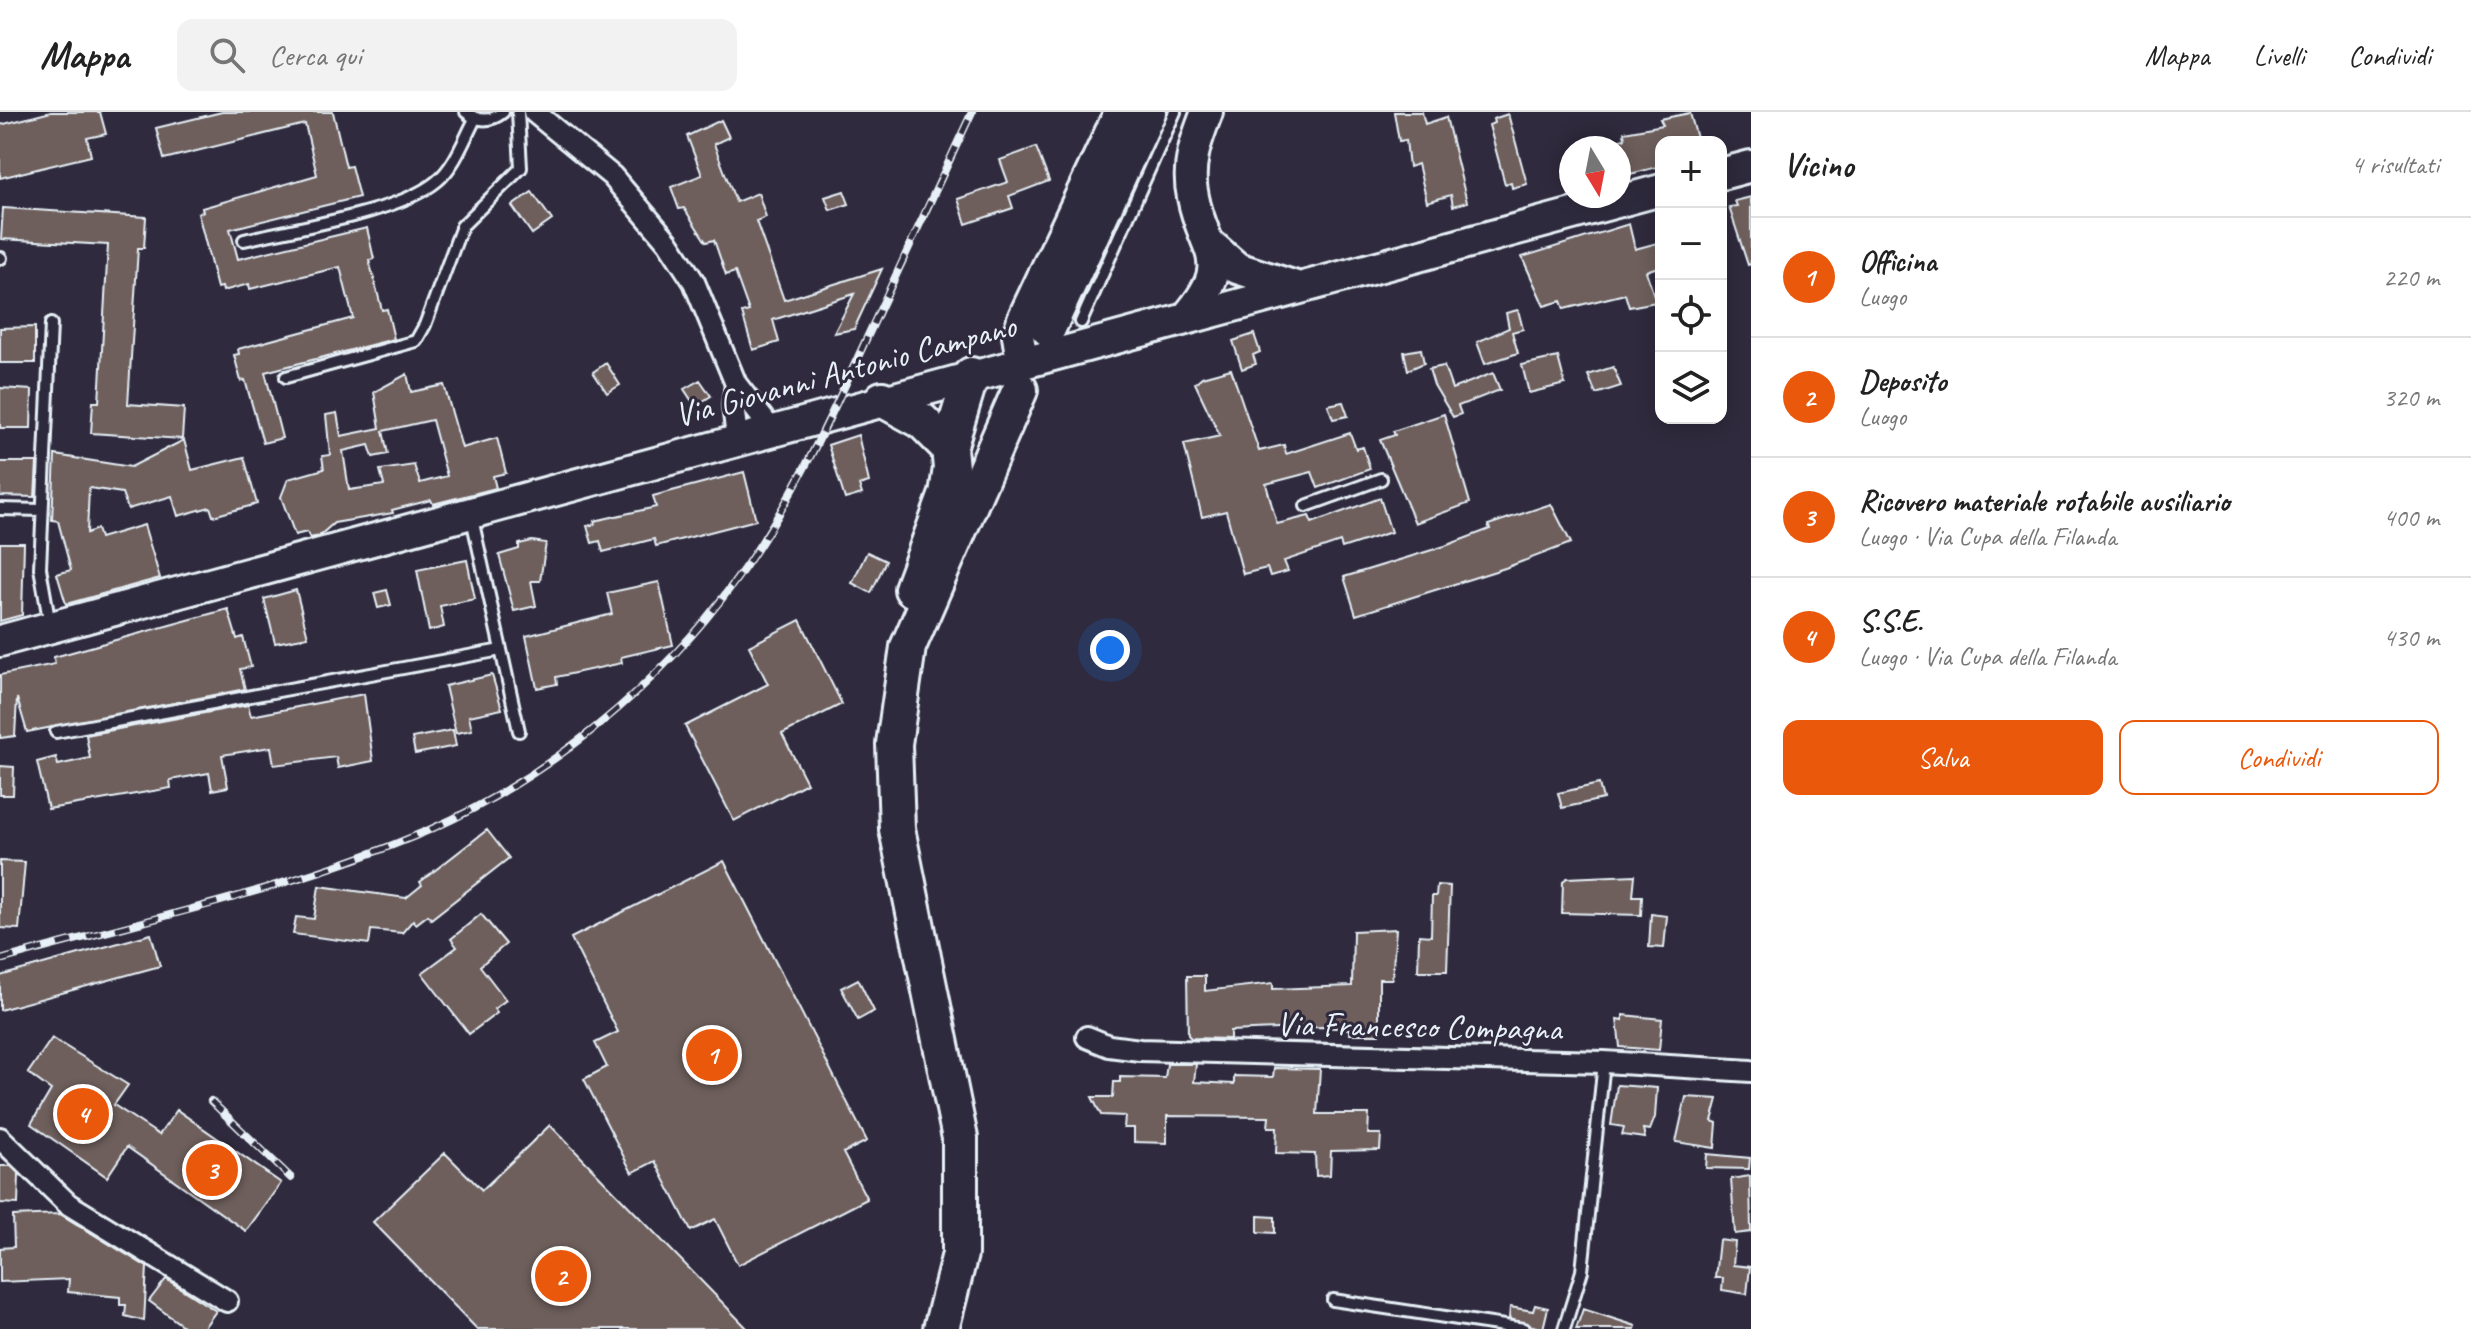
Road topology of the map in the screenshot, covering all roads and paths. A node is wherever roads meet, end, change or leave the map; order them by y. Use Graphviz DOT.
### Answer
graph roads {
  1 [pos="503,112"];
  2 [pos="518,112"];
  3 [pos="534,112"];
  4 [pos="1120,112"];
  5 [pos="1148,112"];
  6 [pos="1175,112"];
  7 [pos="1207,112"];
  8 [pos="471,116"];
  9 [pos="1751,166"];
  10 [pos="1727,172"];
  11 [pos="1655,192"];
  12 [pos="244,240"];
  13 [pos="1212,246"];
  14 [pos="1298,287"];
  15 [pos="1187,317"];
  16 [pos="1081,322"];
  17 [pos="1036,323"];
  18 [pos="51,324"];
  19 [pos="971,375"];
  20 [pos="1021,376"];
  21 [pos="286,377"];
  22 [pos="736,384"];
  23 [pos="882,399"];
  24 [pos="771,429"];
  25 [pos="737,438"];
  26 [pos="949,448"];
  27 [pos="1381,479"];
  28 [pos="1306,506"];
  29 [pos="0,509"];
  30 [pos="42,510"];
  31 [pos="470,512"];
  32 [pos="51,627"];
  33 [pos="0,641"];
  34 [pos="908,647"];
  35 [pos="501,650"];
  36 [pos="519,731"];
  37 [pos="56,732"];
  38 [pos="1087,1037"];
  39 [pos="1604,1062"];
  40 [pos="1751,1073"];
  41 [pos="0,1138"];
  42 [pos="1333,1300"];
  43 [pos="227,1301"];
  44 [pos="941,1329"];
  45 [pos="1524,1329"];
  46 [pos="1564,1329"];
  1 -- 8 [label="lane"];
  2 -- 21 [label="lane"];
  3 -- 22 [label="street"];
  4 -- 17 [label="main road"];
  5 -- 17 [label="highway"];
  6 -- 16 [label="lane"];
  7 -- 13 [label="main road"];
  8 -- 12 [label="lane"];
  9 -- 10 [label="main road"];
  11 -- 14 [label="main road, Via Giovanni Antonio Campano"];
  13 -- 14 [label="main road"];
  13 -- 15 [label="main road"];
  14 -- 15 [label="main road, Via Giovanni Antonio Campano"];
  15 -- 20 [label="main road, Via Giovanni Antonio Campano"];
  17 -- 19 [label="main road"];
  17 -- 20 [label="main road"];
  18 -- 30 [label="lane"];
  19 -- 20 [label="main road, Via Giovanni Antonio Campano"];
  19 -- 23 [label="main road, Via Giovanni Antonio Campano"];
  19 -- 26 [label="highway"];
  20 -- 34 [label="highway"];
  22 -- 24 [label="street"];
  22 -- 25 [label="street"];
  23 -- 24 [label="main road, Via Giovanni Antonio Campano"];
  23 -- 26 [label="highway"];
  24 -- 25 [label="main road, Via Giovanni Antonio Campano"];
  25 -- 31 [label="main road, Via Giovanni Antonio Campano"];
  26 -- 34 [label="highway"];
  27 -- 28 [label="lane"];
  29 -- 30 [label="lane"];
  30 -- 32 [label="lane"];
  31 -- 32 [label="main road, Via Giovanni Antonio Campano"];
  31 -- 35 [label="lane"];
  32 -- 33 [label="main road, Via Giovanni Antonio Campano"];
  34 -- 44 [label="highway"];
  35 -- 36 [label="lane"];
  35 -- 37 [label="lane"];
  38 -- 39 [label="street, Via Francesco Compagna"];
  39 -- 40 [label="street, Via Francesco Compagna"];
  39 -- 46 [label="lane"];
  41 -- 43 [label="street"];
  42 -- 45 [label="lane"];
}
